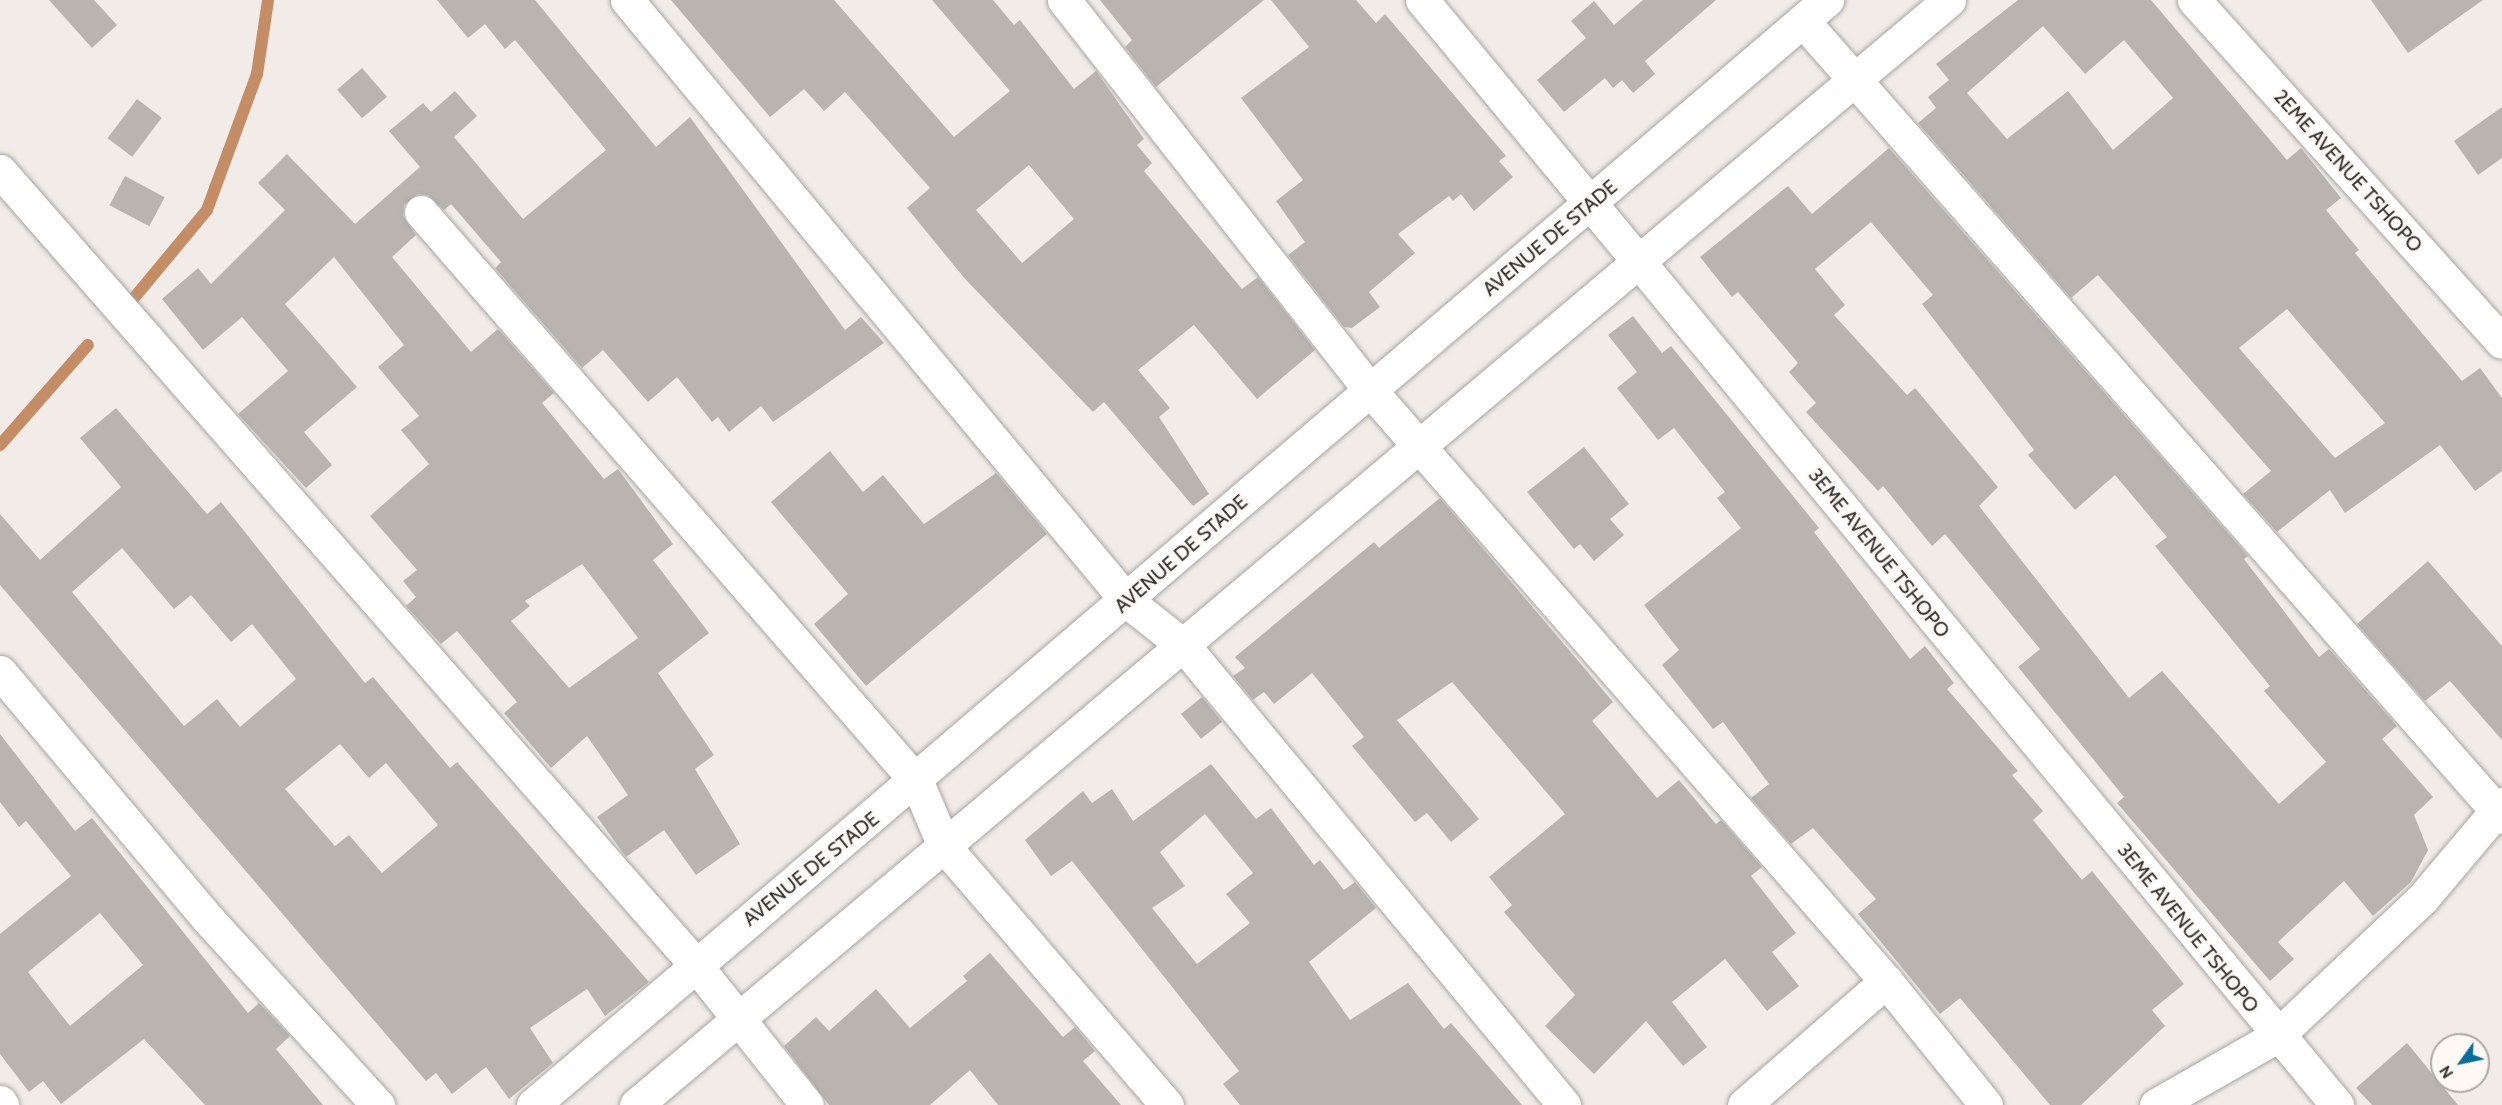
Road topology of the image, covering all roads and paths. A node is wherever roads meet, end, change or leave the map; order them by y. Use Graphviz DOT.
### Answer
graph roads {
  1 [pos="627,0"];
  2 [pos="1064,0"];
  3 [pos="1422,0"];
  4 [pos="1949,0"];
  5 [pos="2194,0"];
  6 [pos="1815,10"];
  7 [pos="1857,82"];
  8 [pos="0,171"];
  9 [pos="1591,204"];
  10 [pos="422,212"];
  11 [pos="1638,261"];
  12 [pos="2502,342"];
  13 [pos="1370,390"];
  14 [pos="1417,446"];
  15 [pos="1127,601"];
  16 [pos="1184,646"];
  17 [pos="0,672"];
  18 [pos="917,782"];
  19 [pos="2500,810"];
  20 [pos="944,846"];
  21 [pos="694,963"];
  22 [pos="1886,981"];
  23 [pos="736,1016"];
  24 [pos="2277,1036"];
  25 [pos="378,1105"];
  26 [pos="533,1105"];
  27 [pos="636,1105"];
  28 [pos="807,1105"];
  29 [pos="1167,1105"];
  30 [pos="1564,1105"];
  31 [pos="1744,1105"];
  32 [pos="1986,1105"];
  33 [pos="2156,1105"];
  34 [pos="2337,1105"];
  1 -- 15 [label="street"];
  2 -- 13 [label="street"];
  3 -- 9 [label="street, 3EME AVENUE TSHOPO"];
  4 -- 7 [label="street"];
  5 -- 12 [label="street, 2EME AVENUE TSHOPO"];
  6 -- 7 [label="street"];
  6 -- 9 [label="street, AVENUE DE STADE"];
  7 -- 11 [label="street"];
  7 -- 19 [label="street"];
  8 -- 21 [label="street"];
  9 -- 11 [label="street, 3EME AVENUE TSHOPO"];
  9 -- 13 [label="street, AVENUE DE STADE"];
  10 -- 18 [label="street"];
  11 -- 14 [label="street"];
  11 -- 24 [label="street, 3EME AVENUE TSHOPO"];
  13 -- 14 [label="street"];
  13 -- 15 [label="street, AVENUE DE STADE"];
  14 -- 16 [label="street"];
  14 -- 22 [label="street"];
  15 -- 16 [label="street"];
  15 -- 18 [label="street, AVENUE DE STADE"];
  16 -- 20 [label="street"];
  16 -- 30 [label="street"];
  17 -- 25 [label="street"];
  18 -- 20 [label="street"];
  18 -- 21 [label="street, AVENUE DE STADE"];
  19 -- 24 [label="street"];
  20 -- 23 [label="street"];
  20 -- 29 [label="street"];
  21 -- 23 [label="street"];
  21 -- 26 [label="street, AVENUE DE STADE"];
  22 -- 31 [label="street"];
  22 -- 32 [label="street"];
  23 -- 27 [label="street"];
  23 -- 28 [label="street"];
  24 -- 33 [label="street"];
  24 -- 34 [label="street, 3EME AVENUE TSHOPO"];
}
